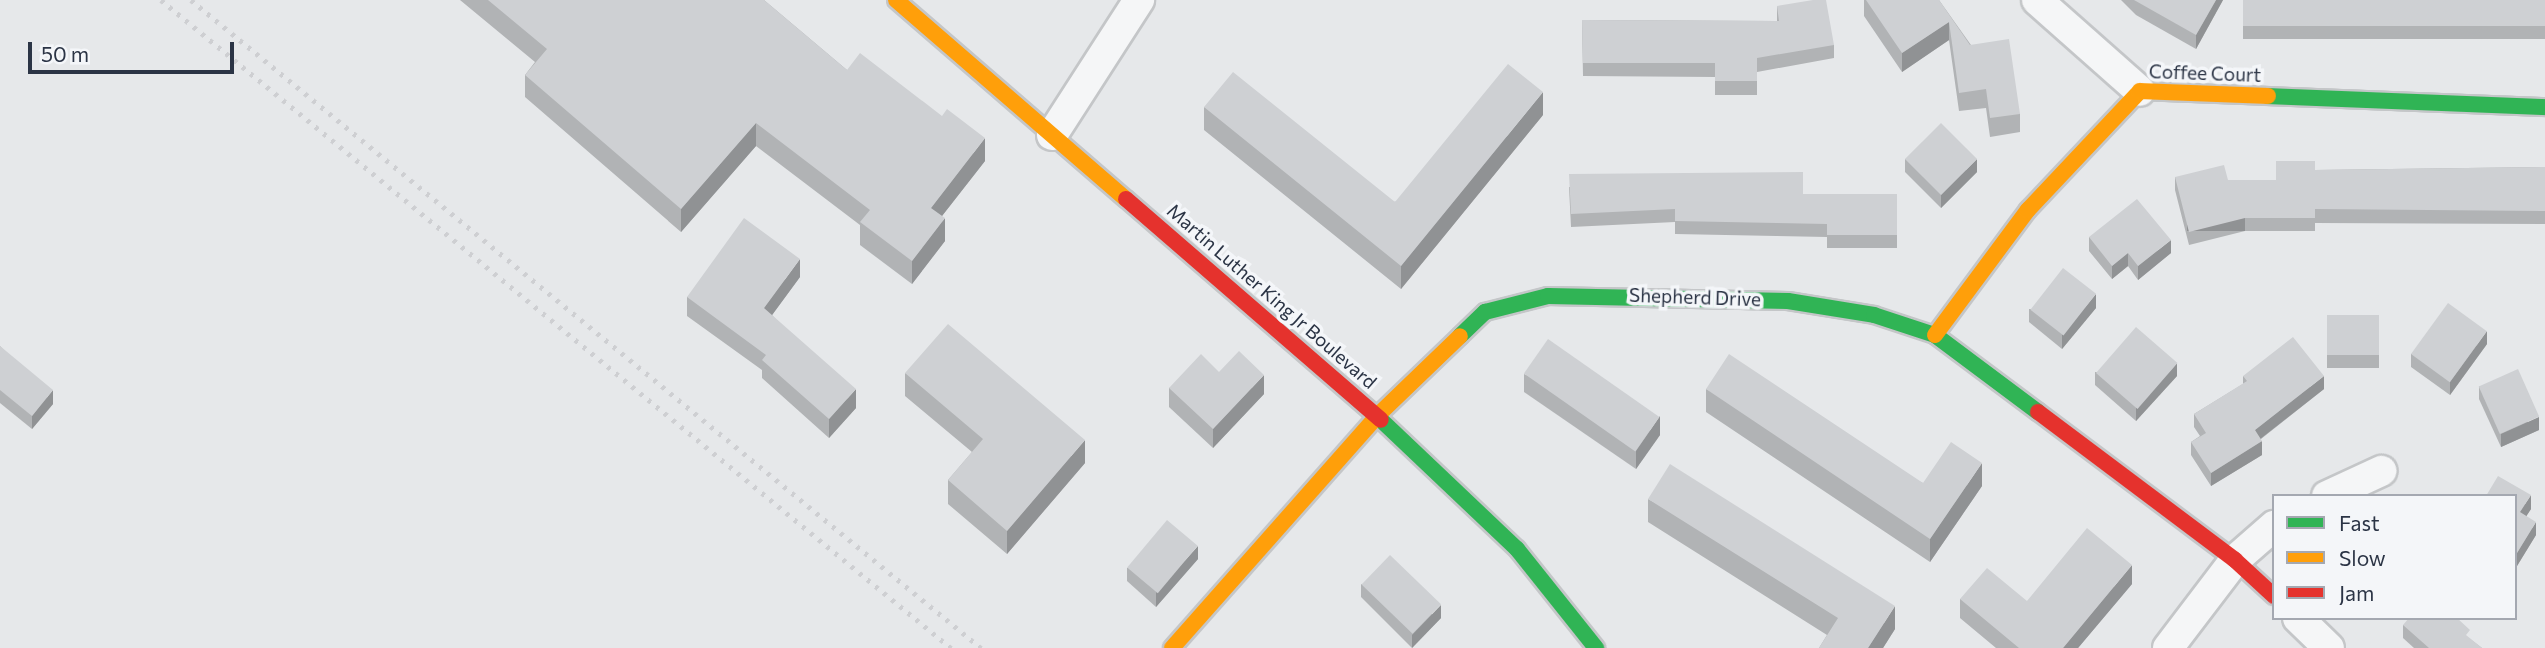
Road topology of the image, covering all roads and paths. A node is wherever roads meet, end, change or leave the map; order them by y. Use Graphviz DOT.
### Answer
graph roads {
  1 [pos="896,0"];
  2 [pos="1139,0"];
  3 [pos="2037,0"];
  4 [pos="2140,92"];
  5 [pos="2545,107"];
  6 [pos="1052,135"];
  7 [pos="1935,335"];
  8 [pos="1377,416"];
  9 [pos="2381,471"];
  10 [pos="2331,494"];
  11 [pos="2272,528"];
  12 [pos="2235,560"];
  13 [pos="2272,594"];
  14 [pos="2300,620"];
  15 [pos="1172,648"];
  16 [pos="1596,648"];
  17 [pos="2168,648"];
  18 [pos="2329,648"];
  1 -- 6 [label="street, Martin Luther King Jr Boulevard"];
  2 -- 6 [label="street"];
  3 -- 4 [label="street"];
  4 -- 5 [label="street, Coffee Court"];
  4 -- 7 [label="street, Coffee Court"];
  6 -- 8 [label="street, Martin Luther King Jr Boulevard"];
  7 -- 8 [label="street, Shepherd Drive"];
  7 -- 12 [label="street, Shepherd Drive"];
  8 -- 15 [label="street, Shepherd Drive"];
  8 -- 16 [label="street, Martin Luther King Jr Boulevard"];
  9 -- 10 [label="street"];
  11 -- 12 [label="street"];
  12 -- 13 [label="street, Shepherd Drive"];
  12 -- 17 [label="street"];
  14 -- 18 [label="street"];
}
